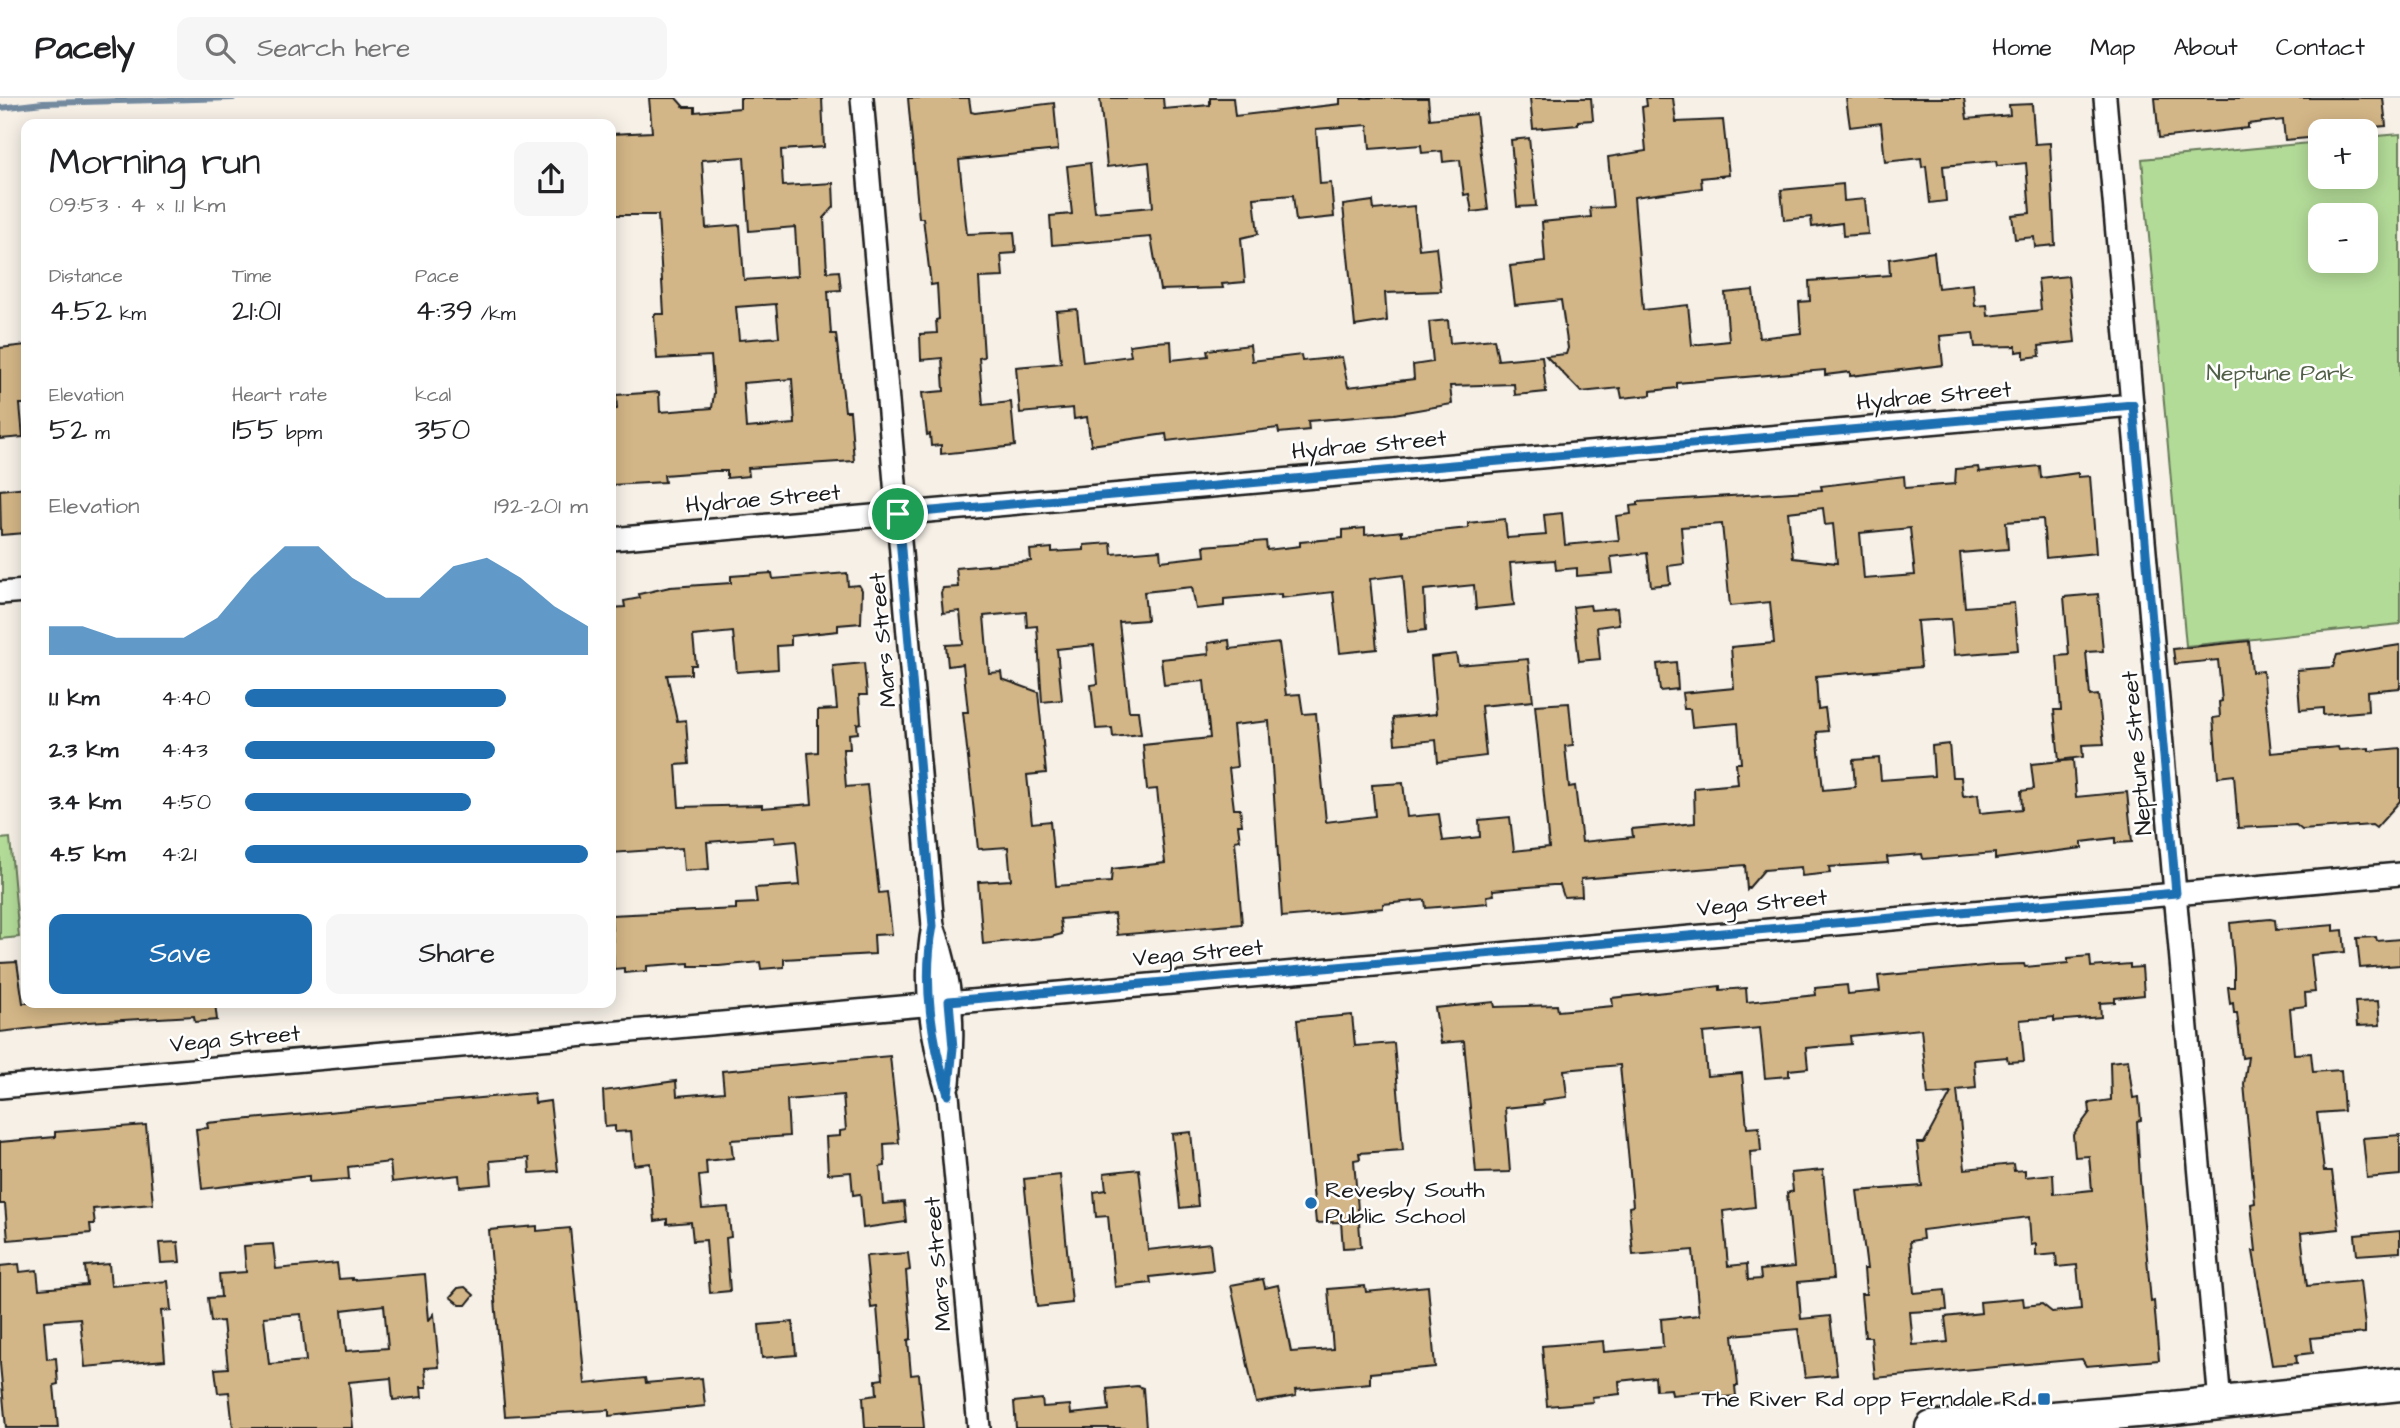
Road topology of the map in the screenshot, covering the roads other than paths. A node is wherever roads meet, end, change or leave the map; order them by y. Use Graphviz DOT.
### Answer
graph roads {
  1 [pos="862,98"];
  2 [pos="2105,98"];
  3 [pos="2133,405"];
  4 [pos="898,514"];
  5 [pos="616,539"];
  6 [pos="21,591"];
  7 [pos="0,593"];
  8 [pos="2400,874"];
  9 [pos="2176,893"];
  10 [pos="940,1002"];
  11 [pos="0,1087"];
  12 [pos="2400,1384"];
  13 [pos="2220,1404"];
  14 [pos="979,1428"];
  15 [pos="1931,1428"];
  1 -- 4 [label="street, Mars Street"];
  2 -- 3 [label="street, Neptune Street"];
  3 -- 4 [label="street, Hydrae Street"];
  3 -- 9 [label="street, Neptune Street"];
  4 -- 5 [label="street, Hydrae Street"];
  4 -- 10 [label="street, Mars Street"];
  6 -- 7 [label="street"];
  8 -- 9 [label="street, Vega Street"];
  9 -- 10 [label="street, Vega Street"];
  9 -- 13 [label="street, Neptune Street"];
  10 -- 11 [label="street, Vega Street"];
  10 -- 14 [label="street, Mars Street"];
  12 -- 13 [label="main road"];
  13 -- 15 [label="main road"];
}
